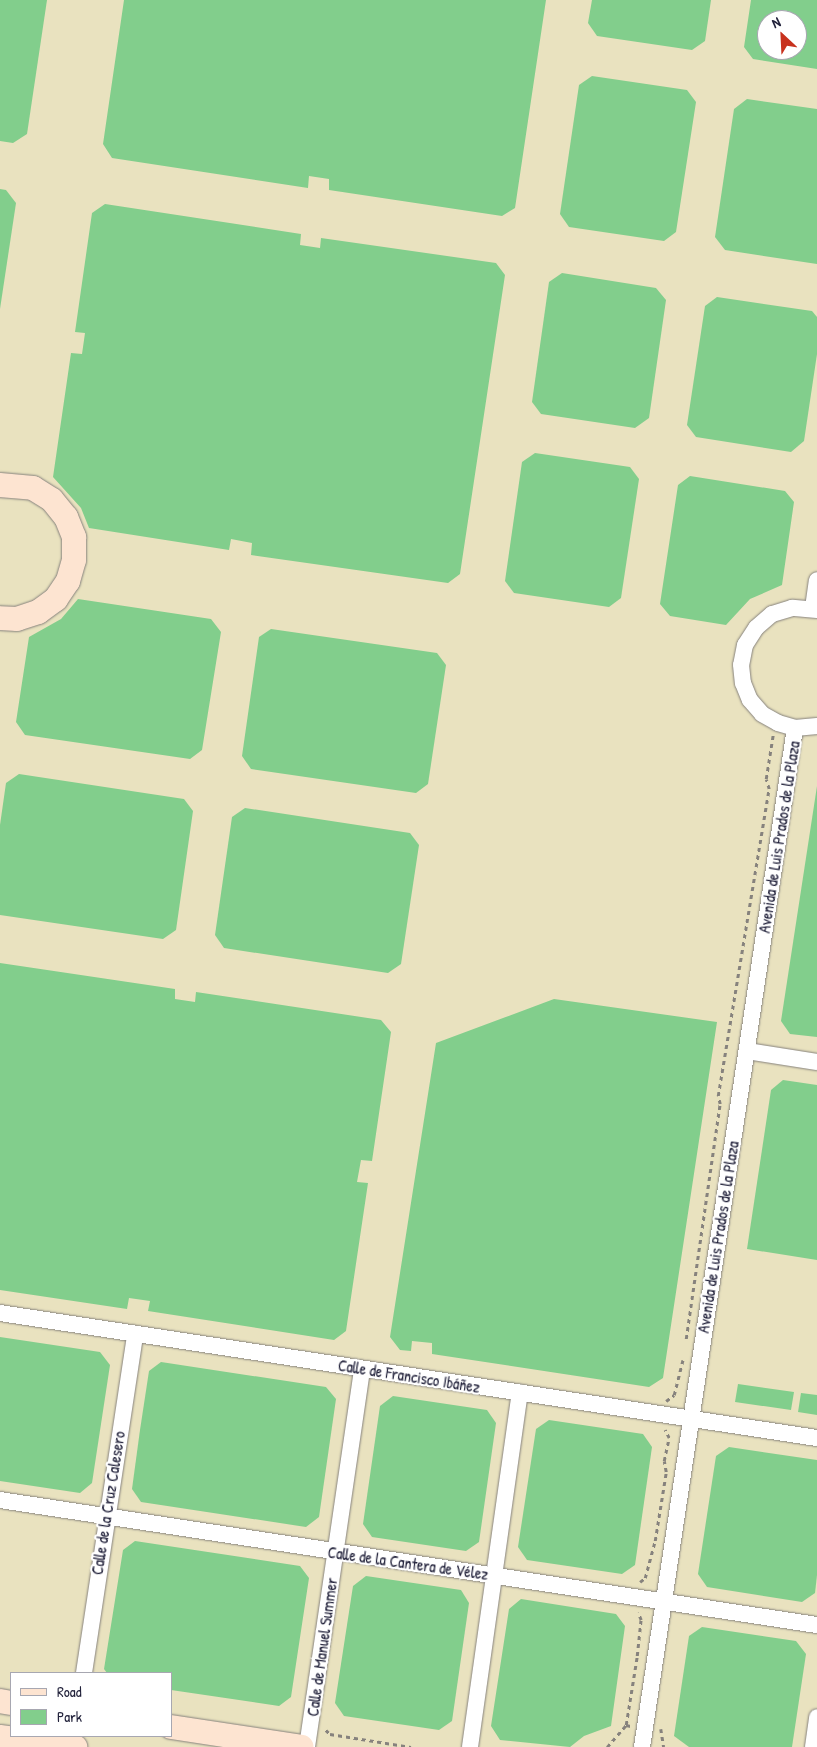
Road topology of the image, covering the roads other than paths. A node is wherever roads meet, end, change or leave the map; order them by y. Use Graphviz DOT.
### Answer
graph roads {
  1 [pos="0,484"];
  2 [pos="817,580"];
  3 [pos="815,609"];
  4 [pos="0,618"];
  5 [pos="817,726"];
  6 [pos="795,728"];
  7 [pos="747,1051"];
  8 [pos="817,1062"];
  9 [pos="0,1314"];
  10 [pos="135,1334"];
  11 [pos="362,1369"];
  12 [pos="520,1393"];
  13 [pos="689,1419"];
  14 [pos="817,1438"];
  15 [pos="0,1500"];
  16 [pos="106,1517"];
  17 [pos="336,1552"];
  18 [pos="494,1576"];
  19 [pos="666,1602"];
  20 [pos="817,1625"];
  21 [pos="84,1672"];
  22 [pos="817,1717"];
  23 [pos="172,1727"];
  24 [pos="0,1737"];
  25 [pos="73,1747"];
  26 [pos="301,1747"];
  27 [pos="308,1747"];
  28 [pos="470,1747"];
  29 [pos="642,1747"];
  30 [pos="813,1747"];
  1 -- 4 [label="street"];
  2 -- 3 [label="street"];
  3 -- 6 [label="street"];
  5 -- 6 [label="street"];
  6 -- 7 [label="street, Avenida de Luis Prados de la Plaza"];
  7 -- 8 [label="street"];
  7 -- 13 [label="street, Avenida de Luis Prados de la Plaza"];
  9 -- 10 [label="street, Calle de Francisco Ibáñez"];
  10 -- 11 [label="street, Calle de Francisco Ibáñez"];
  10 -- 16 [label="street, Calle de la Cruz Calesero"];
  11 -- 12 [label="street, Calle de Francisco Ibáñez"];
  11 -- 17 [label="street, Calle de Manuel Summer"];
  12 -- 13 [label="street, Calle de Francisco Ibáñez"];
  12 -- 18 [label="street"];
  13 -- 14 [label="street, Calle de Francisco Ibáñez"];
  13 -- 19 [label="street, Avenida de Luis Prados de la Plaza"];
  15 -- 16 [label="street, Calle de la Cantera de Vélez"];
  16 -- 17 [label="street, Calle de la Cantera de Vélez"];
  16 -- 21 [label="street, Calle de la Cruz Calesero"];
  17 -- 18 [label="street, Calle de la Cantera de Vélez"];
  17 -- 27 [label="street, Calle de Manuel Summer"];
  18 -- 19 [label="street, Calle de la Cantera de Vélez"];
  18 -- 28 [label="street"];
  19 -- 20 [label="street, Calle de la Cantera de Vélez"];
  19 -- 29 [label="street, Avenida de Luis Prados de la Plaza"];
  22 -- 30 [label="street"];
  23 -- 26 [label="street"];
  24 -- 25 [label="street"];
}
